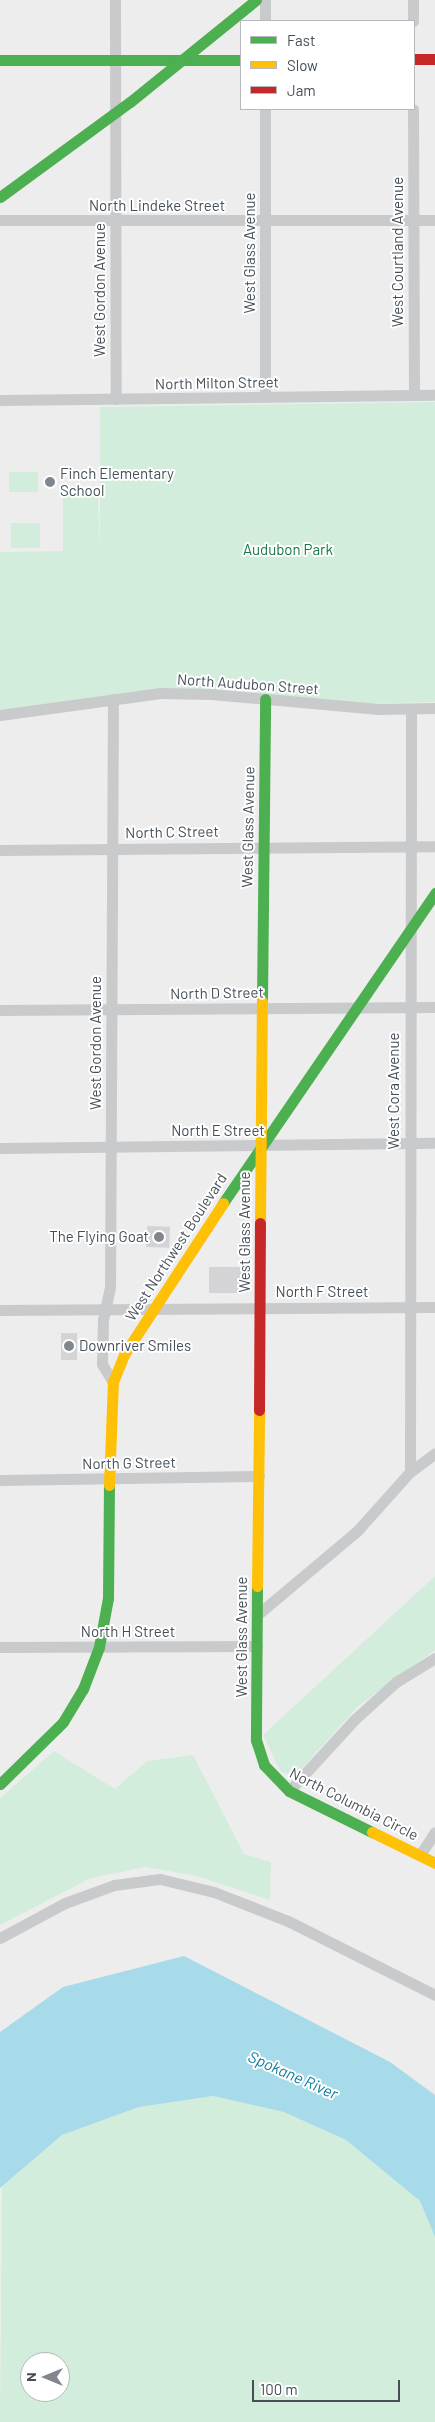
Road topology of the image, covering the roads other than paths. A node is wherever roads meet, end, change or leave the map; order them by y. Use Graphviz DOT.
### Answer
graph roads {
  1 [pos="115,0"];
  2 [pos="256,0"];
  3 [pos="265,0"];
  4 [pos="413,0"];
  5 [pos="265,20"];
  6 [pos="413,20"];
  7 [pos="225,25"];
  8 [pos="415,59"];
  9 [pos="435,59"];
  10 [pos="0,60"];
  11 [pos="115,60"];
  12 [pos="136,60"];
  13 [pos="181,60"];
  14 [pos="240,60"];
  15 [pos="240,60"];
  16 [pos="130,102"];
  17 [pos="265,110"];
  18 [pos="413,110"];
  19 [pos="115,113"];
  20 [pos="0,197"];
  21 [pos="0,220"];
  22 [pos="435,220"];
  23 [pos="266,221"];
  24 [pos="413,221"];
  25 [pos="115,222"];
  26 [pos="414,395"];
  27 [pos="435,395"];
  28 [pos="265,397"];
  29 [pos="116,399"];
  30 [pos="0,400"];
  31 [pos="113,699"];
  32 [pos="265,699"];
  33 [pos="435,708"];
  34 [pos="411,709"];
  35 [pos="0,715"];
  36 [pos="262,846"];
  37 [pos="412,846"];
  38 [pos="435,846"];
  39 [pos="113,848"];
  40 [pos="0,850"];
  41 [pos="435,893"];
  42 [pos="409,931"];
  43 [pos="261,1007"];
  44 [pos="358,1007"];
  45 [pos="409,1007"];
  46 [pos="435,1007"];
  47 [pos="111,1009"];
  48 [pos="0,1010"];
  49 [pos="435,1143"];
  50 [pos="409,1144"];
  51 [pos="111,1146"];
  52 [pos="260,1146"];
  53 [pos="0,1148"];
  54 [pos="408,1307"];
  55 [pos="435,1307"];
  56 [pos="259,1308"];
  57 [pos="107,1309"];
  58 [pos="0,1310"];
  59 [pos="152,1310"];
  60 [pos="113,1382"];
  61 [pos="435,1453"];
  62 [pos="410,1472"];
  63 [pos="259,1476"];
  64 [pos="109,1478"];
  65 [pos="0,1480"];
  66 [pos="257,1615"];
  67 [pos="257,1646"];
  68 [pos="0,1647"];
  69 [pos="99,1647"];
  70 [pos="435,1658"];
  71 [pos="264,1765"];
  72 [pos="0,1784"];
  73 [pos="289,1791"];
  74 [pos="435,1832"];
  75 [pos="420,1855"];
  76 [pos="435,1863"];
  77 [pos="0,1938"];
  78 [pos="435,1995"];
  1 -- 11 [label="street, West Gordon Avenue"];
  2 -- 7 [label="main road"];
  3 -- 5 [label="street"];
  4 -- 6 [label="street"];
  7 -- 12 [label="main road"];
  7 -- 13 [label="main road"];
  8 -- 9 [label="main road"];
  10 -- 11 [label="main road"];
  11 -- 12 [label="main road"];
  11 -- 19 [label="street, West Gordon Avenue"];
  12 -- 13 [label="main road"];
  13 -- 14 [label="main road"];
  13 -- 16 [label="main road"];
  15 -- 16 [label="main road"];
  16 -- 19 [label="main road"];
  17 -- 23 [label="street, West Glass Avenue"];
  18 -- 24 [label="street, West Courtland Avenue"];
  19 -- 20 [label="main road"];
  19 -- 25 [label="street, West Gordon Avenue"];
  21 -- 25 [label="street, North Lindeke Street"];
  22 -- 24 [label="street, North Lindeke Street"];
  23 -- 24 [label="street, North Lindeke Street"];
  23 -- 25 [label="street, North Lindeke Street"];
  23 -- 28 [label="street, West Glass Avenue"];
  24 -- 26 [label="street, West Courtland Avenue"];
  25 -- 29 [label="street, West Gordon Avenue"];
  26 -- 27 [label="street, North Milton Street"];
  26 -- 28 [label="street, North Milton Street"];
  28 -- 29 [label="street, North Milton Street"];
  29 -- 30 [label="street, North Milton Street"];
  31 -- 32 [label="street, North Audubon Street"];
  31 -- 35 [label="street, North Audubon Street"];
  31 -- 39 [label="street, West Gordon Avenue"];
  32 -- 34 [label="street, North Audubon Street"];
  32 -- 36 [label="main road, West Glass Avenue"];
  33 -- 34 [label="street, North Audubon Street"];
  34 -- 37 [label="street, West Cora Avenue"];
  36 -- 37 [label="street, North C Street"];
  36 -- 39 [label="street, North C Street"];
  36 -- 43 [label="main road, West Glass Avenue"];
  37 -- 38 [label="street, North C Street"];
  37 -- 42 [label="street, West Cora Avenue"];
  39 -- 40 [label="street, North C Street"];
  39 -- 47 [label="street, West Gordon Avenue"];
  41 -- 42 [label="main road, West Northwest Boulevard"];
  42 -- 44 [label="main road, West Northwest Boulevard"];
  42 -- 45 [label="street, West Cora Avenue"];
  43 -- 44 [label="street, North D Street"];
  43 -- 47 [label="street, North D Street"];
  43 -- 52 [label="main road, West Glass Avenue"];
  44 -- 45 [label="street, North D Street"];
  44 -- 52 [label="main road, West Northwest Boulevard"];
  45 -- 46 [label="street, North D Street"];
  45 -- 50 [label="street, West Cora Avenue"];
  47 -- 48 [label="street, North D Street"];
  47 -- 51 [label="street, West Gordon Avenue"];
  49 -- 50 [label="street, North E Street"];
  50 -- 52 [label="street, North E Street"];
  50 -- 54 [label="street, West Cora Avenue"];
  51 -- 52 [label="street, North E Street"];
  51 -- 53 [label="street, North E Street"];
  51 -- 57 [label="street, West Gordon Avenue"];
  52 -- 56 [label="main road, West Glass Avenue"];
  52 -- 59 [label="main road, West Northwest Boulevard"];
  54 -- 55 [label="street, North F Street"];
  54 -- 56 [label="street, North F Street"];
  54 -- 62 [label="street, West Cora Avenue"];
  56 -- 59 [label="street, North F Street"];
  56 -- 63 [label="main road, West Glass Avenue"];
  57 -- 58 [label="street, North F Street"];
  57 -- 59 [label="street, North F Street"];
  57 -- 60 [label="street, West Gordon Avenue"];
  59 -- 60 [label="main road, West Northwest Boulevard"];
  60 -- 64 [label="main road, West Northwest Boulevard"];
  61 -- 62 [label="street"];
  62 -- 66 [label="street"];
  63 -- 64 [label="street, North G Street"];
  63 -- 66 [label="main road, West Glass Avenue"];
  64 -- 65 [label="street, North G Street"];
  64 -- 69 [label="main road, West Northwest Boulevard"];
  66 -- 67 [label="main road, West Glass Avenue"];
  67 -- 69 [label="street, North H Street"];
  67 -- 71 [label="main road, West Glass Avenue"];
  68 -- 69 [label="street, North H Street"];
  69 -- 72 [label="main road, West Northwest Boulevard"];
  70 -- 73 [label="street"];
  71 -- 73 [label="main road, North Columbia Circle"];
  73 -- 75 [label="main road, North Columbia Circle"];
  74 -- 75 [label="street"];
  75 -- 76 [label="main road, North Columbia Circle"];
  77 -- 78 [label="street"];
}
